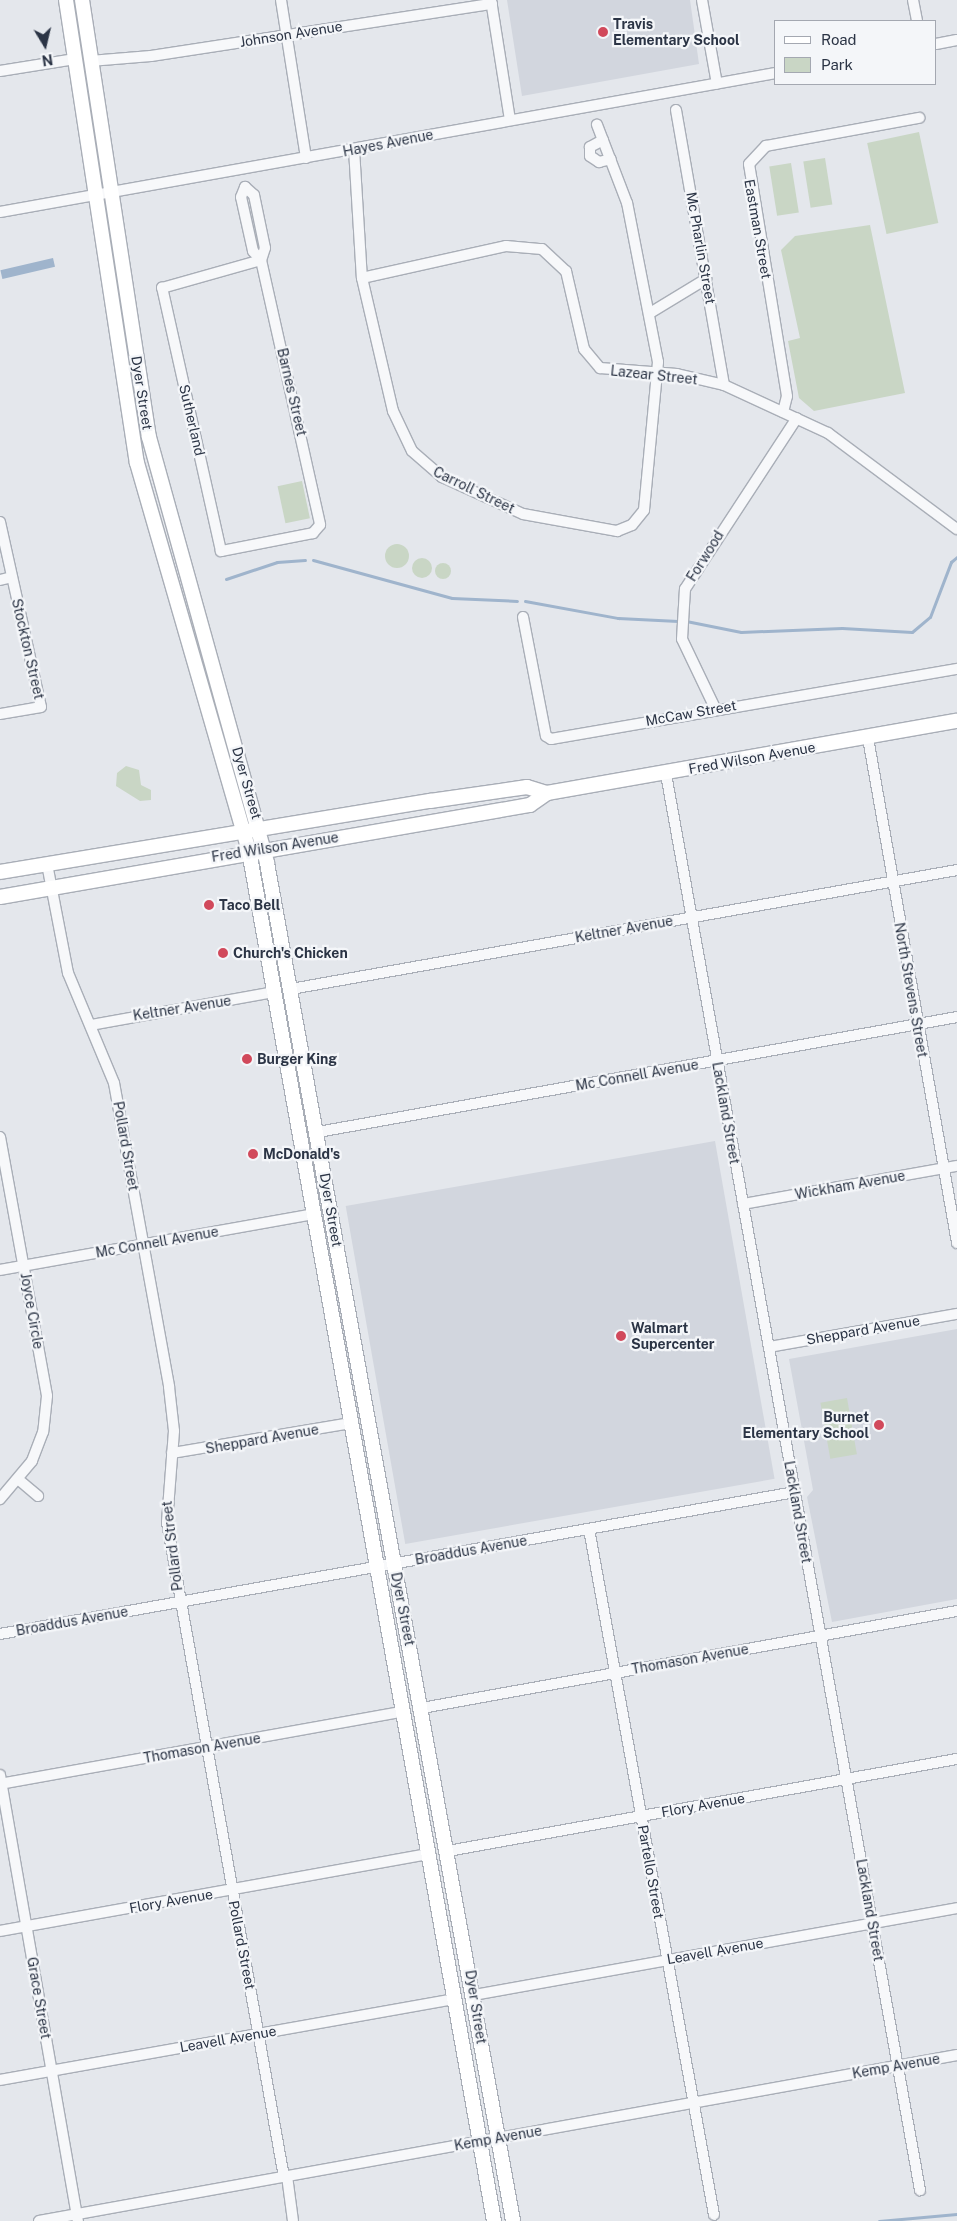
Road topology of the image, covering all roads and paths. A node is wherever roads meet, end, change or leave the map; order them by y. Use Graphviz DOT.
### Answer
graph roads {
  1 [pos="66,0"];
  2 [pos="282,0"];
  3 [pos="702,0"];
  4 [pos="913,0"];
  5 [pos="82,1"];
  6 [pos="492,2"];
  7 [pos="917,20"];
  8 [pos="287,34"];
  9 [pos="957,40"];
  10 [pos="937,44"];
  11 [pos="75,59"];
  12 [pos="90,61"];
  13 [pos="0,71"];
  14 [pos="774,73"];
  15 [pos="717,84"];
  16 [pos="676,110"];
  17 [pos="919,118"];
  18 [pos="510,120"];
  19 [pos="598,126"];
  20 [pos="603,140"];
  21 [pos="354,149"];
  22 [pos="306,158"];
  23 [pos="611,159"];
  24 [pos="240,170"];
  25 [pos="110,192"];
  26 [pos="95,195"];
  27 [pos="0,212"];
  28 [pos="261,260"];
  29 [pos="362,278"];
  30 [pos="706,279"];
  31 [pos="650,312"];
  32 [pos="658,372"];
  33 [pos="724,385"];
  34 [pos="783,412"];
  35 [pos="797,418"];
  36 [pos="0,522"];
  37 [pos="320,525"];
  38 [pos="957,529"];
  39 [pos="12,577"];
  40 [pos="0,580"];
  41 [pos="523,617"];
  42 [pos="957,670"];
  43 [pos="715,708"];
  44 [pos="0,714"];
  45 [pos="957,722"];
  46 [pos="868,738"];
  47 [pos="666,774"];
  48 [pos="547,793"];
  49 [pos="259,826"];
  50 [pos="244,829"];
  51 [pos="264,848"];
  52 [pos="249,851"];
  53 [pos="47,864"];
  54 [pos="957,870"];
  55 [pos="0,872"];
  56 [pos="892,881"];
  57 [pos="52,888"];
  58 [pos="0,897"];
  59 [pos="691,918"];
  60 [pos="291,989"];
  61 [pos="274,992"];
  62 [pos="957,1017"];
  63 [pos="918,1024"];
  64 [pos="91,1025"];
  65 [pos="298,1028"];
  66 [pos="717,1061"];
  67 [pos="292,1092"];
  68 [pos="318,1132"];
  69 [pos="0,1137"];
  70 [pos="957,1166"];
  71 [pos="944,1168"];
  72 [pos="743,1204"];
  73 [pos="314,1214"];
  74 [pos="957,1243"];
  75 [pos="143,1244"];
  76 [pos="340,1257"];
  77 [pos="24,1266"];
  78 [pos="0,1270"];
  79 [pos="957,1314"];
  80 [pos="768,1347"];
  81 [pos="341,1364"];
  82 [pos="370,1420"];
  83 [pos="352,1423"];
  84 [pos="172,1453"];
  85 [pos="19,1480"];
  86 [pos="794,1492"];
  87 [pos="38,1496"];
  88 [pos="0,1499"];
  89 [pos="589,1529"];
  90 [pos="394,1564"];
  91 [pos="378,1566"];
  92 [pos="179,1602"];
  93 [pos="957,1611"];
  94 [pos="0,1634"];
  95 [pos="820,1636"];
  96 [pos="615,1673"];
  97 [pos="422,1708"];
  98 [pos="404,1711"];
  99 [pos="206,1747"];
  100 [pos="957,1759"];
  101 [pos="846,1779"];
  102 [pos="0,1781"];
  103 [pos="419,1795"];
  104 [pos="641,1816"];
  105 [pos="448,1851"];
  106 [pos="430,1854"];
  107 [pos="232,1890"];
  108 [pos="957,1908"];
  109 [pos="872,1923"];
  110 [pos="26,1926"];
  111 [pos="463,1929"];
  112 [pos="0,1931"];
  113 [pos="667,1960"];
  114 [pos="474,1995"];
  115 [pos="456,2000"];
  116 [pos="258,2033"];
  117 [pos="957,2055"];
  118 [pos="898,2066"];
  119 [pos="52,2070"];
  120 [pos="0,2080"];
  121 [pos="693,2103"];
  122 [pos="498,2138"];
  123 [pos="481,2141"];
  124 [pos="285,2176"];
  125 [pos="920,2190"];
  126 [pos="714,2215"];
  127 [pos="78,2218"];
  128 [pos="39,2221"];
  129 [pos="293,2221"];
  130 [pos="494,2221"];
  131 [pos="513,2221"];
  1 -- 11 [label="main road, Dyer Street"];
  2 -- 8 [label="street"];
  3 -- 15 [label="street"];
  4 -- 7 [label="street"];
  5 -- 12 [label="main road, Dyer Street"];
  6 -- 8 [label="street, Johnson Avenue"];
  6 -- 18 [label="street"];
  8 -- 12 [label="street, Johnson Avenue"];
  8 -- 22 [label="street"];
  9 -- 10 [label="street"];
  11 -- 13 [label="street"];
  11 -- 26 [label="main road, Dyer Street"];
  12 -- 25 [label="main road, Dyer Street"];
  14 -- 15 [label="street, Hayes Avenue"];
  15 -- 18 [label="street, Hayes Avenue"];
  16 -- 30 [label="street, Mc Pharlin Street"];
  17 -- 34 [label="street, Eastman Street"];
  18 -- 21 [label="street, Hayes Avenue"];
  19 -- 20 [label="street"];
  20 -- 23 [label="street"];
  20 -- 23 [label="street"];
  21 -- 22 [label="street, Hayes Avenue"];
  21 -- 29 [label="street, Carroll Street"];
  22 -- 24 [label="street, Hayes Avenue"];
  23 -- 31 [label="street"];
  24 -- 25 [label="street, Hayes Avenue"];
  24 -- 28 [label="street, Barnes Street"];
  25 -- 26 [label="street, Hayes Avenue"];
  25 -- 49 [label="main road, Dyer Street"];
  26 -- 27 [label="street, Hayes Avenue"];
  26 -- 50 [label="main road, Dyer Street"];
  28 -- 37 [label="street, Barnes Street"];
  28 -- 37 [label="street, Sutherland"];
  29 -- 32 [label="street, Lazear Street"];
  29 -- 32 [label="street, Carroll Street"];
  30 -- 31 [label="street"];
  30 -- 33 [label="street, Mc Pharlin Street"];
  31 -- 32 [label="street"];
  32 -- 33 [label="street, Lazear Street"];
  33 -- 34 [label="street, Lazear Street"];
  34 -- 35 [label="street, Lazear Street"];
  35 -- 38 [label="street, Lazear Street"];
  35 -- 43 [label="street, Forwood"];
  36 -- 39 [label="street, Stockton Street"];
  39 -- 40 [label="street"];
  39 -- 44 [label="street, Stockton Street"];
  41 -- 43 [label="street, McCaw Street"];
  42 -- 43 [label="street, McCaw Street"];
  45 -- 46 [label="main road, Fred Wilson Avenue"];
  46 -- 47 [label="main road, Fred Wilson Avenue"];
  46 -- 56 [label="street, North Stevens Street"];
  47 -- 48 [label="main road, Fred Wilson Avenue"];
  47 -- 59 [label="street, Lackland Street"];
  48 -- 49 [label="main road, Fred Wilson Avenue"];
  48 -- 51 [label="main road, Fred Wilson Avenue"];
  49 -- 50 [label="main road, Fred Wilson Avenue"];
  49 -- 51 [label="main road, Dyer Street"];
  50 -- 52 [label="main road, Dyer Street"];
  50 -- 53 [label="main road, Fred Wilson Avenue"];
  51 -- 52 [label="main road, Fred Wilson Avenue"];
  51 -- 60 [label="main road, Dyer Street"];
  52 -- 57 [label="main road, Fred Wilson Avenue"];
  52 -- 61 [label="main road, Dyer Street"];
  53 -- 55 [label="main road, Fred Wilson Avenue"];
  53 -- 57 [label="street, Pollard Street"];
  54 -- 56 [label="street, Keltner Avenue"];
  56 -- 59 [label="street, Keltner Avenue"];
  56 -- 63 [label="street, North Stevens Street"];
  57 -- 58 [label="main road, Fred Wilson Avenue"];
  57 -- 64 [label="street, Pollard Street"];
  59 -- 60 [label="street, Keltner Avenue"];
  59 -- 66 [label="street, Lackland Street"];
  60 -- 65 [label="main road, Dyer Street"];
  61 -- 64 [label="street, Keltner Avenue"];
  61 -- 65 [label="main road"];
  61 -- 67 [label="main road, Dyer Street"];
  62 -- 63 [label="street, Mc Connell Avenue"];
  63 -- 66 [label="street, Mc Connell Avenue"];
  63 -- 71 [label="street, North Stevens Street"];
  64 -- 75 [label="street, Pollard Street"];
  65 -- 68 [label="main road, Dyer Street"];
  66 -- 68 [label="street, Mc Connell Avenue"];
  66 -- 72 [label="street, Lackland Street"];
  67 -- 68 [label="main road"];
  67 -- 73 [label="main road, Dyer Street"];
  68 -- 76 [label="main road, Dyer Street"];
  69 -- 77 [label="street, Joyce Circle"];
  70 -- 71 [label="street, Wickham Avenue"];
  71 -- 72 [label="street, Wickham Avenue"];
  71 -- 74 [label="street, North Stevens Street"];
  72 -- 80 [label="street, Lackland Street"];
  73 -- 75 [label="street, Mc Connell Avenue"];
  73 -- 76 [label="main road"];
  73 -- 81 [label="main road, Dyer Street"];
  75 -- 77 [label="street, Mc Connell Avenue"];
  75 -- 84 [label="street, Pollard Street"];
  76 -- 82 [label="main road, Dyer Street"];
  77 -- 78 [label="street, Mc Connell Avenue"];
  77 -- 85 [label="street, Joyce Circle"];
  79 -- 80 [label="street, Sheppard Avenue"];
  80 -- 86 [label="street, Lackland Street"];
  81 -- 82 [label="main road"];
  81 -- 83 [label="main road, Dyer Street"];
  82 -- 90 [label="main road, Dyer Street"];
  83 -- 84 [label="street, Sheppard Avenue"];
  83 -- 91 [label="main road, Dyer Street"];
  84 -- 92 [label="street, Pollard Street"];
  85 -- 87 [label="street"];
  85 -- 88 [label="street, Joyce Circle"];
  86 -- 89 [label="street, Broaddus Avenue"];
  86 -- 95 [label="street, Lackland Street"];
  89 -- 90 [label="street, Broaddus Avenue"];
  89 -- 96 [label="street, Partello Street"];
  90 -- 91 [label="street, Broaddus Avenue"];
  90 -- 97 [label="main road, Dyer Street"];
  91 -- 92 [label="street, Broaddus Avenue"];
  91 -- 98 [label="main road, Dyer Street"];
  92 -- 94 [label="street, Broaddus Avenue"];
  92 -- 99 [label="street, Pollard Street"];
  93 -- 95 [label="street, Thomason Avenue"];
  95 -- 96 [label="street, Thomason Avenue"];
  95 -- 101 [label="street, Lackland Street"];
  96 -- 97 [label="street, Thomason Avenue"];
  96 -- 104 [label="street, Partello Street"];
  97 -- 105 [label="main road, Dyer Street"];
  98 -- 99 [label="street, Thomason Avenue"];
  98 -- 103 [label="main road, Dyer Street"];
  99 -- 102 [label="street, Thomason Avenue"];
  99 -- 107 [label="street, Pollard Street"];
  100 -- 101 [label="street, Flory Avenue"];
  101 -- 104 [label="street, Flory Avenue"];
  101 -- 109 [label="street, Lackland Street"];
  102 -- 110 [label="street, Grace Street"];
  103 -- 105 [label="main road"];
  103 -- 106 [label="main road, Dyer Street"];
  104 -- 105 [label="street, Flory Avenue"];
  104 -- 113 [label="street, Partello Street"];
  105 -- 111 [label="main road, Dyer Street"];
  106 -- 107 [label="street, Flory Avenue"];
  106 -- 111 [label="main road"];
  106 -- 115 [label="main road, Dyer Street"];
  107 -- 110 [label="street, Flory Avenue"];
  107 -- 116 [label="street, Pollard Street"];
  108 -- 109 [label="street, Leavell Avenue"];
  109 -- 113 [label="street, Leavell Avenue"];
  109 -- 118 [label="street, Lackland Street"];
  110 -- 112 [label="street, Flory Avenue"];
  110 -- 119 [label="street, Grace Street"];
  111 -- 114 [label="main road, Dyer Street"];
  113 -- 114 [label="street, Leavell Avenue"];
  113 -- 121 [label="street, Partello Street"];
  114 -- 122 [label="main road, Dyer Street"];
  115 -- 116 [label="street, Leavell Avenue"];
  115 -- 123 [label="main road, Dyer Street"];
  116 -- 119 [label="street, Leavell Avenue"];
  116 -- 124 [label="street, Pollard Street"];
  117 -- 118 [label="street, Kemp Avenue"];
  118 -- 121 [label="street, Kemp Avenue"];
  118 -- 125 [label="street, Lackland Street"];
  119 -- 120 [label="street, Leavell Avenue"];
  119 -- 127 [label="street, Grace Street"];
  121 -- 122 [label="street, Kemp Avenue"];
  121 -- 126 [label="street, Partello Street"];
  122 -- 123 [label="street, Kemp Avenue"];
  122 -- 131 [label="main road, Dyer Street"];
  123 -- 124 [label="street, Kemp Avenue"];
  123 -- 130 [label="main road, Dyer Street"];
  124 -- 127 [label="street, Kemp Avenue"];
  124 -- 129 [label="street, Pollard Street"];
  127 -- 128 [label="street, Kemp Avenue"];
}
